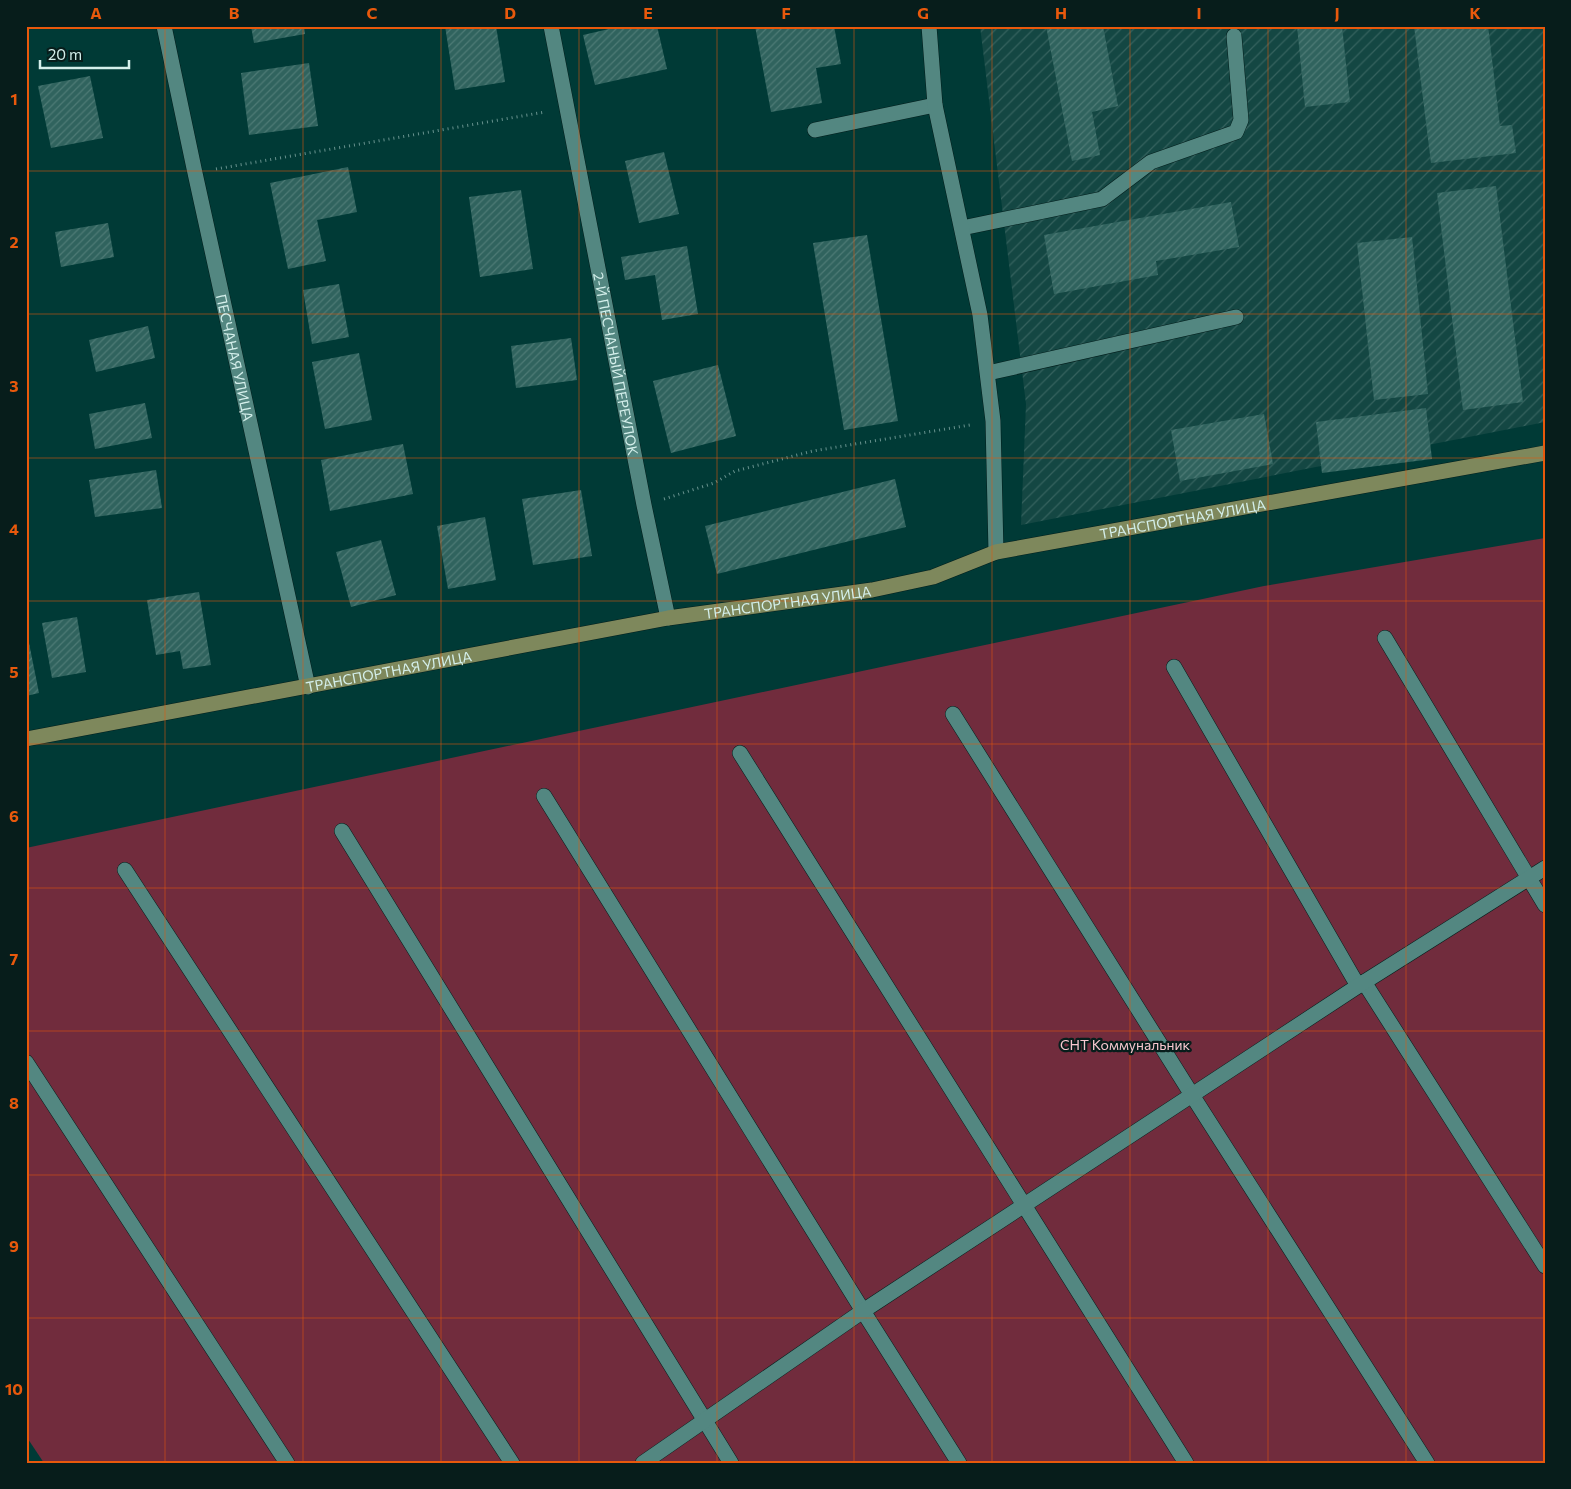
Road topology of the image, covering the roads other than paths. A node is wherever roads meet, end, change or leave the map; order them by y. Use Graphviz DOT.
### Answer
graph roads {
  1 [pos="164,26"];
  2 [pos="551,26"];
  3 [pos="929,26"];
  4 [pos="1234,36"];
  5 [pos="936,105"];
  6 [pos="815,130"];
  7 [pos="962,228"];
  8 [pos="1236,317"];
  9 [pos="988,373"];
  10 [pos="1545,453"];
  11 [pos="996,552"];
  12 [pos="668,618"];
  13 [pos="1384,638"];
  14 [pos="1174,667"];
  15 [pos="308,687"];
  16 [pos="953,714"];
  17 [pos="26,739"];
  18 [pos="740,753"];
  19 [pos="544,796"];
  20 [pos="342,831"];
  21 [pos="1545,868"];
  22 [pos="125,870"];
  23 [pos="1528,878"];
  24 [pos="1545,905"];
  25 [pos="1361,984"];
  26 [pos="26,1062"];
  27 [pos="1192,1095"];
  28 [pos="1023,1206"];
  29 [pos="1545,1266"];
  30 [pos="863,1311"];
  31 [pos="704,1420"];
  32 [pos="287,1463"];
  33 [pos="512,1463"];
  34 [pos="643,1463"];
  35 [pos="731,1463"];
  36 [pos="959,1463"];
  37 [pos="1186,1463"];
  38 [pos="1427,1463"];
  1 -- 15 [label="street, ПЕСЧАНАЯ УЛИЦА"];
  2 -- 12 [label="street, 2-Й ПЕСЧАНЫЙ ПЕРЕУЛОК"];
  3 -- 5 [label="street"];
  4 -- 7 [label="street"];
  5 -- 6 [label="street"];
  5 -- 7 [label="street"];
  7 -- 9 [label="street"];
  8 -- 9 [label="street"];
  9 -- 11 [label="street"];
  10 -- 11 [label="street, ТРАНСПОРТНАЯ УЛИЦА"];
  11 -- 12 [label="street, ТРАНСПОРТНАЯ УЛИЦА"];
  12 -- 15 [label="street, ТРАНСПОРТНАЯ УЛИЦА"];
  13 -- 23 [label="street"];
  14 -- 25 [label="street"];
  15 -- 17 [label="street, ТРАНСПОРТНАЯ УЛИЦА"];
  16 -- 27 [label="street"];
  18 -- 28 [label="street"];
  19 -- 30 [label="street"];
  20 -- 31 [label="street"];
  21 -- 23 [label="street"];
  22 -- 33 [label="street"];
  23 -- 24 [label="street"];
  23 -- 25 [label="street"];
  25 -- 27 [label="street"];
  25 -- 29 [label="street"];
  26 -- 32 [label="street"];
  27 -- 28 [label="street"];
  27 -- 38 [label="street"];
  28 -- 30 [label="street"];
  28 -- 37 [label="street"];
  30 -- 31 [label="street"];
  30 -- 36 [label="street"];
  31 -- 34 [label="street"];
  31 -- 35 [label="street"];
}
